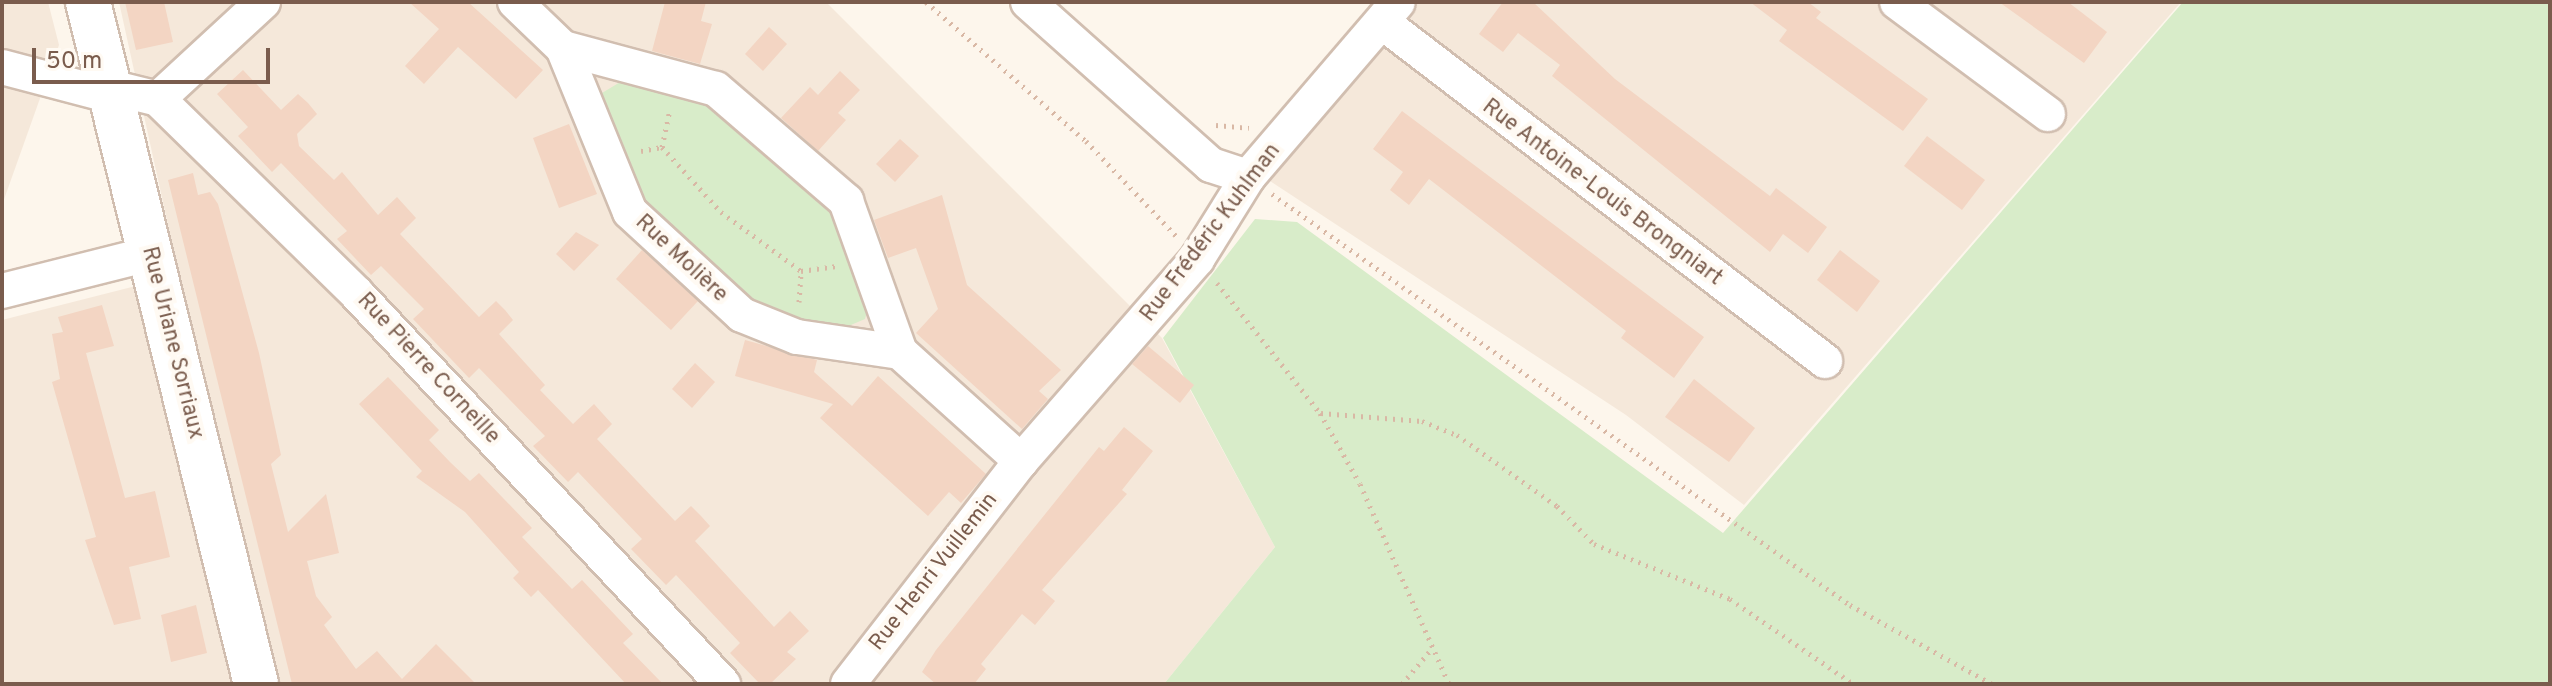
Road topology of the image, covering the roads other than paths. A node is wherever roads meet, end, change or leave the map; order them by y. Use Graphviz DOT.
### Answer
graph roads {
  1 [pos="88,2"];
  2 [pos="263,2"];
  3 [pos="515,2"];
  4 [pos="1028,2"];
  5 [pos="1897,2"];
  6 [pos="1390,12"];
  7 [pos="563,48"];
  8 [pos="2,67"];
  9 [pos="111,92"];
  10 [pos="158,99"];
  11 [pos="2048,114"];
  12 [pos="1248,177"];
  13 [pos="149,254"];
  14 [pos="2,291"];
  15 [pos="900,352"];
  16 [pos="1825,361"];
  17 [pos="1021,461"];
  18 [pos="256,684"];
  19 [pos="723,684"];
  20 [pos="848,684"];
  1 -- 9 [label="street, Rue Uriane Sorriaux"];
  2 -- 10 [label="street"];
  3 -- 7 [label="street, Rue Molière"];
  4 -- 12 [label="street"];
  5 -- 11 [label="street"];
  6 -- 12 [label="street, Rue Frédéric Kuhlman"];
  6 -- 16 [label="street, Rue Antoine-Louis Brongniart"];
  7 -- 15 [label="street, Rue Molière"];
  7 -- 15 [label="street, Rue Molière"];
  8 -- 9 [label="street"];
  9 -- 10 [label="street"];
  9 -- 13 [label="street, Rue Uriane Sorriaux"];
  10 -- 19 [label="street, Rue Pierre Corneille"];
  12 -- 17 [label="street, Rue Frédéric Kuhlman"];
  13 -- 14 [label="street"];
  13 -- 18 [label="street, Rue Uriane Sorriaux"];
  15 -- 17 [label="street, Rue Molière"];
  17 -- 20 [label="street, Rue Henri Vuillemin"];
}
